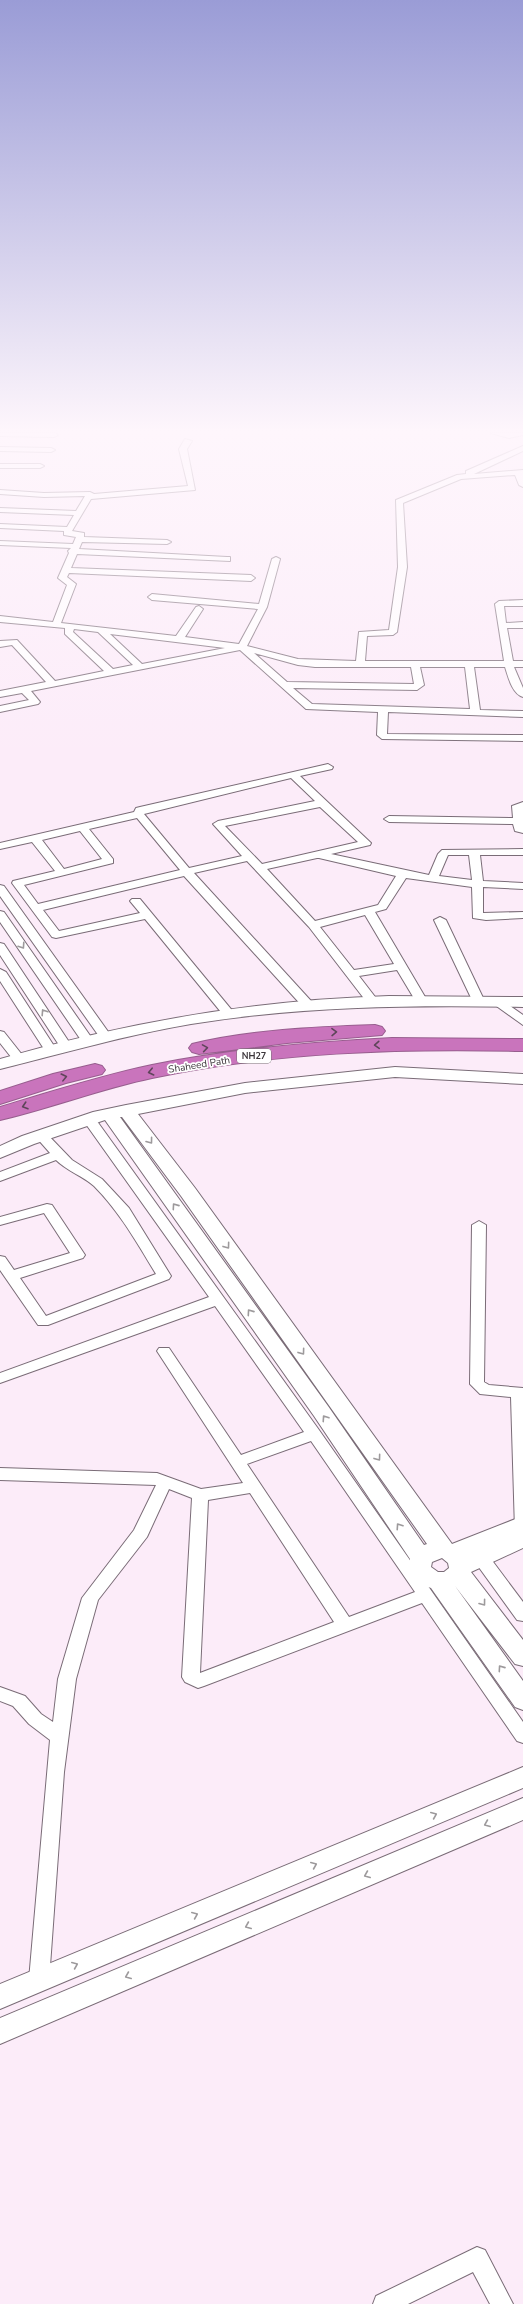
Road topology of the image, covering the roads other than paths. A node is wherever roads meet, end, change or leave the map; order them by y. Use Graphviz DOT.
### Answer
graph roads {
  1 [pos="78,541"];
  2 [pos="402,541"];
  3 [pos="167,542"];
  4 [pos="0,543"];
  5 [pos="75,545"];
  6 [pos="276,559"];
  7 [pos="227,560"];
  8 [pos="64,570"];
  9 [pos="251,578"];
  10 [pos="152,597"];
  11 [pos="523,603"];
  12 [pos="263,606"];
  13 [pos="199,609"];
  14 [pos="0,620"];
  15 [pos="56,624"];
  16 [pos="523,625"];
  17 [pos="71,626"];
  18 [pos="503,626"];
  19 [pos="100,629"];
  20 [pos="179,639"];
  21 [pos="0,644"];
  22 [pos="242,647"];
  23 [pos="360,664"];
  24 [pos="509,664"];
  25 [pos="523,664"];
  26 [pos="416,665"];
  27 [pos="469,665"];
  28 [pos="140,667"];
  29 [pos="112,673"];
  30 [pos="519,682"];
  31 [pos="53,684"];
  32 [pos="284,685"];
  33 [pos="24,690"];
  34 [pos="0,694"];
  35 [pos="523,694"];
  36 [pos="0,709"];
  37 [pos="383,710"];
  38 [pos="475,711"];
  39 [pos="523,714"];
  40 [pos="523,738"];
  41 [pos="328,767"];
  42 [pos="293,774"];
  43 [pos="322,802"];
  44 [pos="523,805"];
  45 [pos="139,814"];
  46 [pos="389,819"];
  47 [pos="521,826"];
  48 [pos="82,828"];
  49 [pos="35,838"];
  50 [pos="0,846"];
  51 [pos="474,852"];
  52 [pos="523,852"];
  53 [pos="319,855"];
  54 [pos="249,857"];
  55 [pos="260,868"];
  56 [pos="61,872"];
  57 [pos="187,872"];
  58 [pos="402,874"];
  59 [pos="433,878"];
  60 [pos="478,884"];
  61 [pos="523,886"];
  62 [pos="0,888"];
  63 [pos="136,901"];
  64 [pos="36,908"];
  65 [pos="368,910"];
  66 [pos="0,914"];
  67 [pos="148,915"];
  68 [pos="523,915"];
  69 [pos="440,920"];
  70 [pos="313,925"];
  71 [pos="0,946"];
  72 [pos="401,966"];
  73 [pos="0,972"];
  74 [pos="353,974"];
  75 [pos="374,1002"];
  76 [pos="422,1002"];
  77 [pos="479,1002"];
  78 [pos="499,1002"];
  79 [pos="523,1002"];
  80 [pos="308,1005"];
  81 [pos="229,1014"];
  82 [pos="0,1035"];
  83 [pos="519,1035"];
  84 [pos="105,1036"];
  85 [pos="87,1040"];
  86 [pos="57,1047"];
  87 [pos="19,1059"];
  88 [pos="0,1064"];
  89 [pos="519,1077"];
  90 [pos="0,1098"];
  91 [pos="118,1112"];
  92 [pos="0,1114"];
  93 [pos="88,1120"];
  94 [pos="41,1136"];
  95 [pos="0,1153"];
  96 [pos="59,1154"];
  97 [pos="0,1177"];
  98 [pos="0,1221"];
  99 [pos="479,1225"];
  100 [pos="0,1260"];
  101 [pos="11,1276"];
  102 [pos="216,1300"];
  103 [pos="164,1351"];
  104 [pos="0,1378"];
  105 [pos="520,1393"];
  106 [pos="314,1434"];
  107 [pos="237,1462"];
  108 [pos="0,1474"];
  109 [pos="165,1481"];
  110 [pos="254,1487"];
  111 [pos="200,1495"];
  112 [pos="523,1524"];
  113 [pos="523,1530"];
  114 [pos="523,1538"];
  115 [pos="421,1558"];
  116 [pos="454,1565"];
  117 [pos="523,1615"];
  118 [pos="345,1625"];
  119 [pos="523,1657"];
  120 [pos="0,1694"];
  121 [pos="523,1700"];
  122 [pos="523,1736"];
  123 [pos="60,1737"];
  124 [pos="523,1777"];
  125 [pos="523,1809"];
  126 [pos="39,1980"];
  127 [pos="0,1997"];
  128 [pos="0,2031"];
  129 [pos="384,2304"];
  130 [pos="502,2304"];
  1 -- 5 [label="street"];
  2 -- 23 [label="street"];
  3 -- 5 [label="street"];
  4 -- 5 [label="street"];
  5 -- 7 [label="street"];
  5 -- 8 [label="street"];
  6 -- 12 [label="street"];
  8 -- 9 [label="street"];
  8 -- 15 [label="street"];
  10 -- 12 [label="street"];
  11 -- 18 [label="street"];
  12 -- 22 [label="street"];
  13 -- 20 [label="street"];
  14 -- 15 [label="street"];
  15 -- 17 [label="street"];
  16 -- 18 [label="street"];
  17 -- 19 [label="street"];
  17 -- 29 [label="street"];
  18 -- 24 [label="street"];
  19 -- 20 [label="street"];
  19 -- 28 [label="street"];
  20 -- 22 [label="street"];
  21 -- 31 [label="street"];
  22 -- 23 [label="street"];
  22 -- 28 [label="street"];
  22 -- 32 [label="street"];
  23 -- 26 [label="street"];
  24 -- 25 [label="street"];
  24 -- 27 [label="street"];
  24 -- 30 [label="street"];
  26 -- 27 [label="street"];
  26 -- 32 [label="street"];
  27 -- 38 [label="street"];
  28 -- 29 [label="street"];
  29 -- 31 [label="street"];
  30 -- 35 [label="street"];
  31 -- 33 [label="street"];
  32 -- 37 [label="street"];
  33 -- 34 [label="street"];
  33 -- 36 [label="street"];
  37 -- 38 [label="street"];
  37 -- 40 [label="street"];
  38 -- 39 [label="street"];
  41 -- 42 [label="street"];
  42 -- 43 [label="street"];
  42 -- 45 [label="street"];
  43 -- 53 [label="street"];
  43 -- 54 [label="street"];
  44 -- 47 [label="street"];
  45 -- 48 [label="street"];
  45 -- 57 [label="street"];
  46 -- 47 [label="street"];
  48 -- 49 [label="street"];
  48 -- 56 [label="street"];
  49 -- 50 [label="street"];
  49 -- 56 [label="street"];
  51 -- 52 [label="street"];
  51 -- 59 [label="street"];
  51 -- 60 [label="street"];
  53 -- 55 [label="street"];
  53 -- 58 [label="street"];
  54 -- 55 [label="street"];
  54 -- 57 [label="street"];
  55 -- 70 [label="street"];
  56 -- 64 [label="street"];
  57 -- 64 [label="street"];
  57 -- 80 [label="street"];
  58 -- 59 [label="street"];
  58 -- 65 [label="street"];
  59 -- 60 [label="street"];
  60 -- 61 [label="street"];
  60 -- 68 [label="street"];
  62 -- 84 [label="street"];
  63 -- 67 [label="street"];
  64 -- 67 [label="street"];
  65 -- 70 [label="street"];
  65 -- 72 [label="street"];
  66 -- 85 [label="street, one-way"];
  67 -- 81 [label="street"];
  69 -- 77 [label="street"];
  70 -- 74 [label="street"];
  86 -- 71 [label="street, one-way"];
  72 -- 74 [label="street"];
  72 -- 76 [label="street"];
  73 -- 86 [label="street"];
  74 -- 75 [label="street"];
  75 -- 76 [label="street"];
  75 -- 80 [label="street"];
  76 -- 77 [label="street"];
  77 -- 78 [label="street"];
  78 -- 79 [label="street"];
  78 -- 83 [label="street"];
  80 -- 81 [label="street"];
  81 -- 84 [label="street"];
  82 -- 87 [label="street"];
  90 -- 83 [label="highway, Shaheed Path / NH27, one-way"];
  83 -- 92 [label="highway, Shaheed Path / NH27, one-way"];
  84 -- 85 [label="street"];
  85 -- 86 [label="street"];
  86 -- 87 [label="street"];
  87 -- 88 [label="street"];
  89 -- 91 [label="street"];
  91 -- 93 [label="street"];
  115 -- 91 [label="street, one-way"];
  91 -- 116 [label="street, one-way"];
  93 -- 94 [label="street"];
  93 -- 102 [label="street"];
  94 -- 95 [label="street"];
  94 -- 96 [label="street"];
  96 -- 97 [label="street"];
  96 -- 101 [label="street"];
  98 -- 101 [label="street"];
  99 -- 105 [label="street"];
  100 -- 101 [label="street"];
  102 -- 104 [label="street"];
  102 -- 106 [label="street"];
  103 -- 107 [label="street"];
  105 -- 112 [label="street"];
  106 -- 107 [label="street"];
  106 -- 116 [label="street"];
  107 -- 110 [label="street"];
  108 -- 109 [label="street"];
  109 -- 111 [label="street"];
  109 -- 123 [label="street"];
  110 -- 111 [label="street"];
  110 -- 118 [label="street"];
  111 -- 118 [label="street"];
  112 -- 113 [label="street"];
  112 -- 116 [label="street"];
  114 -- 116 [label="street"];
  115 -- 116 [label="street"];
  115 -- 116 [label="street"];
  116 -- 117 [label="street"];
  116 -- 118 [label="street"];
  116 -- 119 [label="street, one-way"];
  121 -- 116 [label="street, one-way"];
  116 -- 122 [label="street"];
  120 -- 123 [label="street"];
  123 -- 126 [label="street"];
  126 -- 124 [label="street, one-way"];
  125 -- 128 [label="street, one-way"];
  126 -- 127 [label="street"];
  129 -- 130 [label="street"];
}
